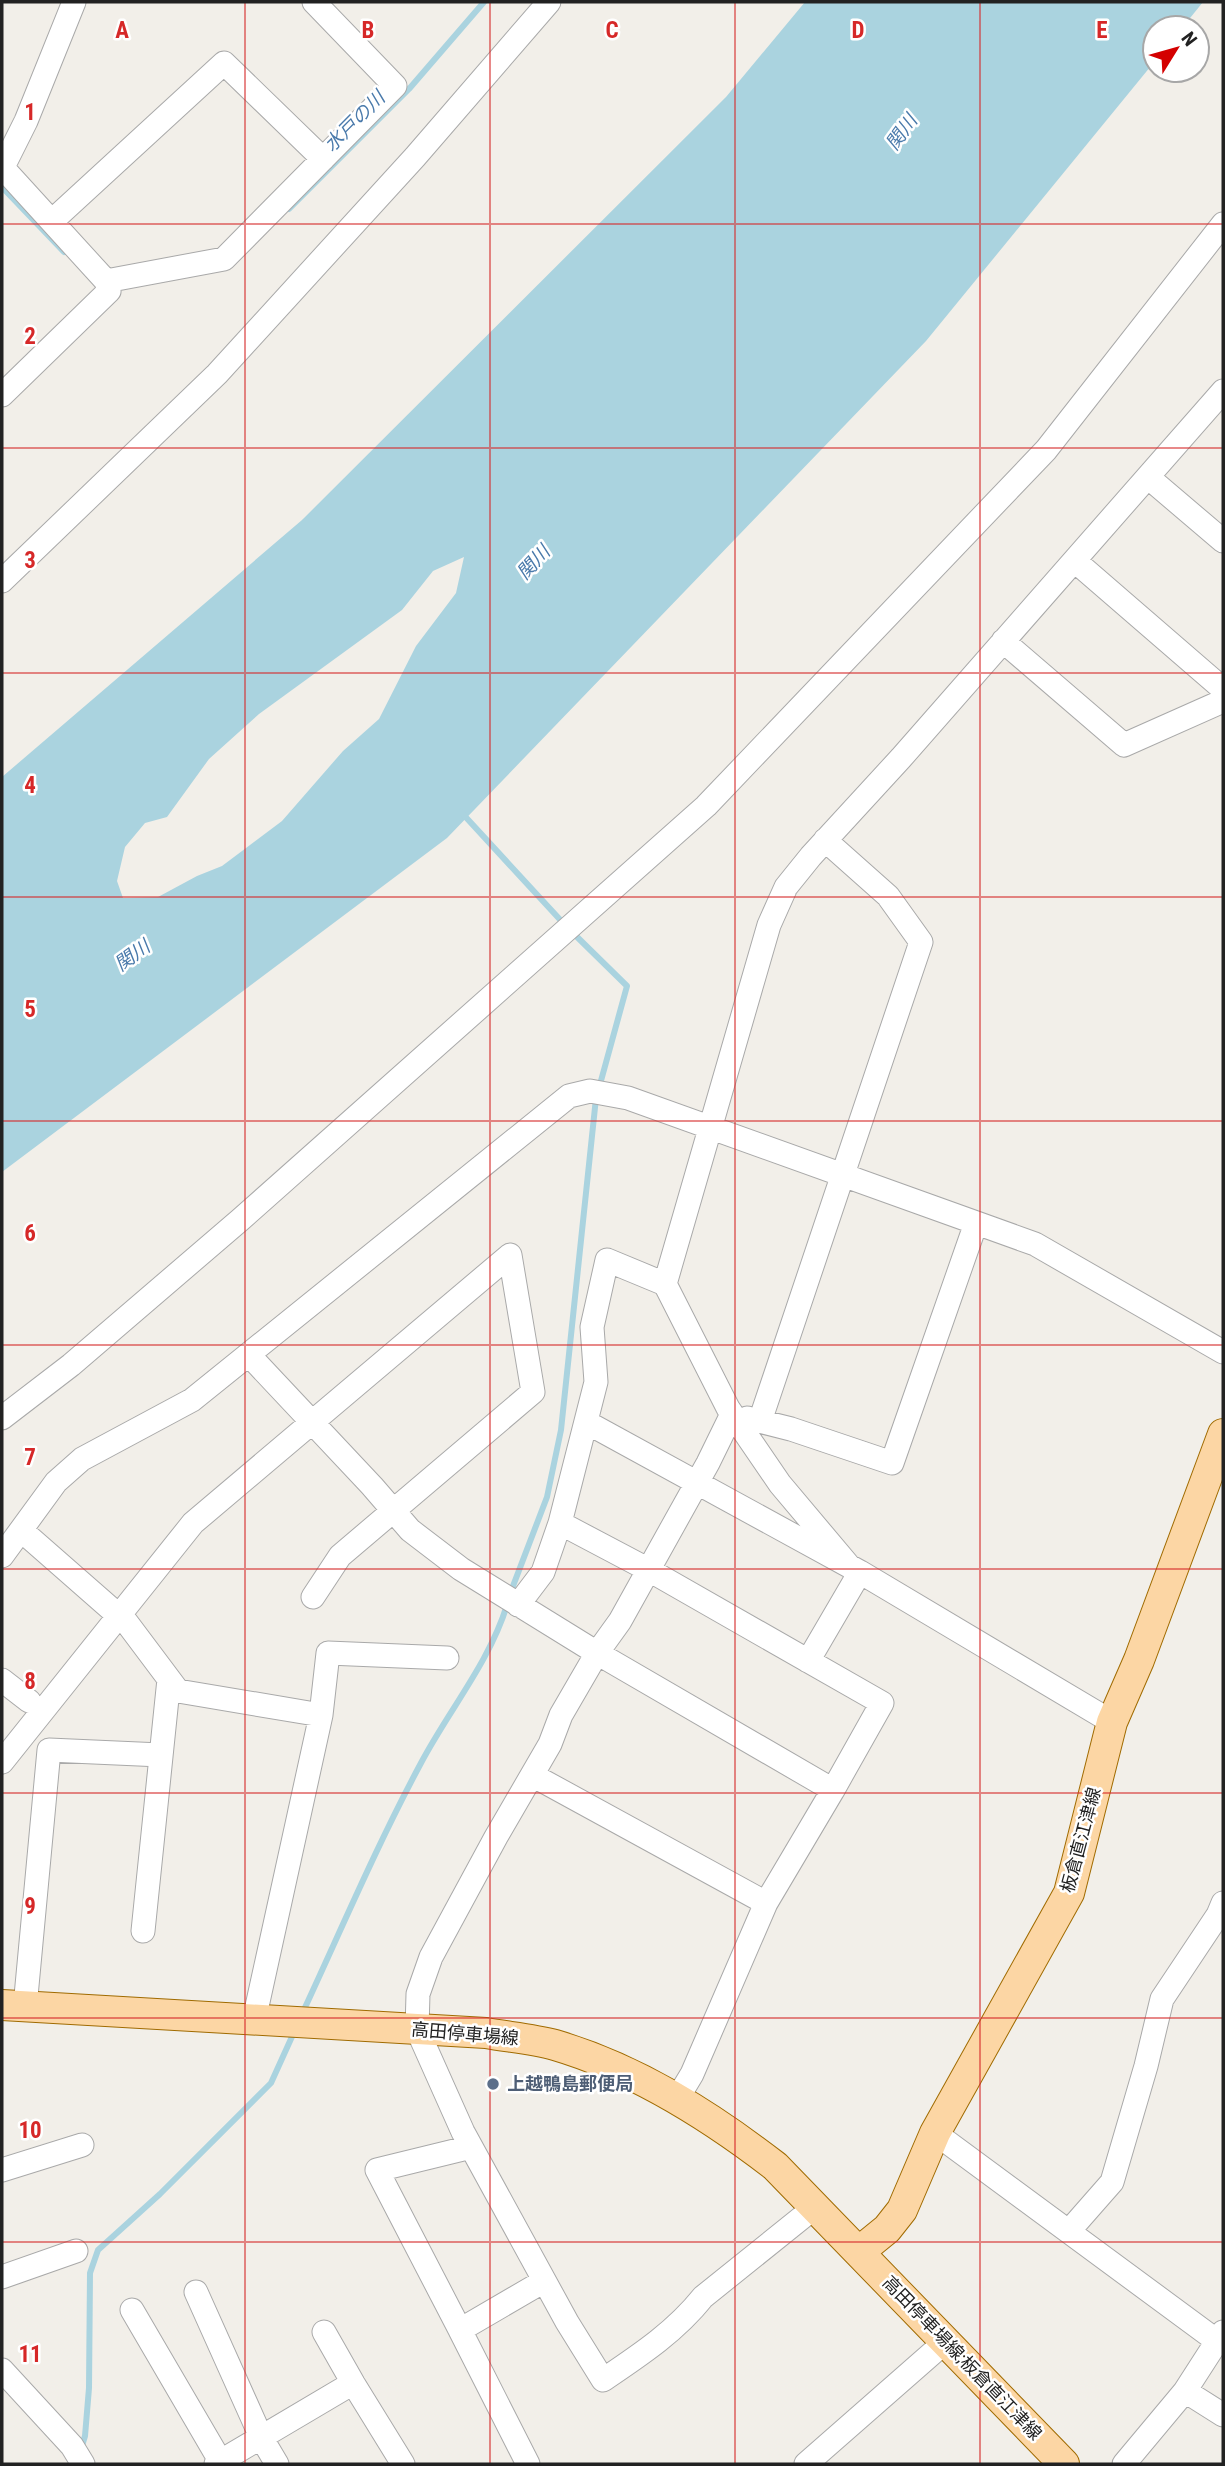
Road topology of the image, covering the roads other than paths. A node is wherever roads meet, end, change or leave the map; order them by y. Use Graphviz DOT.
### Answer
graph roads {
  1 [pos="74,2"];
  2 [pos="549,2"];
  3 [pos="327,6"];
  4 [pos="323,159"];
  5 [pos="2,168"];
  6 [pos="52,221"];
  7 [pos="1223,224"];
  8 [pos="106,281"];
  9 [pos="2,395"];
  10 [pos="1220,400"];
  11 [pos="1149,478"];
  12 [pos="1223,541"];
  13 [pos="1075,561"];
  14 [pos="2,581"];
  15 [pos="1003,641"];
  16 [pos="1223,689"];
  17 [pos="1223,701"];
  18 [pos="825,841"];
  19 [pos="711,1127"];
  20 [pos="844,1175"];
  21 [pos="976,1223"];
  22 [pos="665,1284"];
  23 [pos="1223,1352"];
  24 [pos="249,1355"];
  25 [pos="732,1415"];
  26 [pos="2,1418"];
  27 [pos="760,1421"];
  28 [pos="586,1422"];
  29 [pos="313,1423"];
  30 [pos="1223,1434"];
  31 [pos="698,1482"];
  32 [pos="392,1509"];
  33 [pos="560,1523"];
  34 [pos="21,1530"];
  35 [pos="2,1556"];
  36 [pos="855,1569"];
  37 [pos="649,1570"];
  38 [pos="313,1597"];
  39 [pos="519,1605"];
  40 [pos="119,1616"];
  41 [pos="597,1653"];
  42 [pos="447,1658"];
  43 [pos="807,1661"];
  44 [pos="2,1679"];
  45 [pos="169,1679"];
  46 [pos="29,1701"];
  47 [pos="321,1715"];
  48 [pos="1112,1722"];
  49 [pos="161,1755"];
  50 [pos="2,1762"];
  51 [pos="532,1775"];
  52 [pos="833,1790"];
  53 [pos="766,1903"];
  54 [pos="1223,1903"];
  55 [pos="143,1931"];
  56 [pos="13,2006"];
  57 [pos="254,2020"];
  58 [pos="417,2029"];
  59 [pos="677,2099"];
  60 [pos="935,2133"];
  61 [pos="82,2145"];
  62 [pos="471,2147"];
  63 [pos="2,2170"];
  64 [pos="815,2207"];
  65 [pos="1069,2231"];
  66 [pos="76,2251"];
  67 [pos="860,2251"];
  68 [pos="2,2277"];
  69 [pos="544,2281"];
  70 [pos="196,2292"];
  71 [pos="132,2310"];
  72 [pos="460,2330"];
  73 [pos="324,2332"];
  74 [pos="1220,2337"];
  75 [pos="945,2342"];
  76 [pos="2,2370"];
  77 [pos="353,2383"];
  78 [pos="1185,2391"];
  79 [pos="1223,2415"];
  80 [pos="261,2437"];
  81 [pos="219,2463"];
  82 [pos="83,2464"];
  83 [pos="277,2464"];
  84 [pos="402,2464"];
  85 [pos="528,2464"];
  86 [pos="806,2464"];
  87 [pos="1064,2464"];
  88 [pos="1124,2464"];
  1 -- 5 [label="street"];
  2 -- 14 [label="street"];
  3 -- 4 [label="street"];
  4 -- 6 [label="street"];
  4 -- 8 [label="street"];
  5 -- 6 [label="street"];
  6 -- 8 [label="street"];
  7 -- 26 [label="street"];
  8 -- 9 [label="street"];
  10 -- 11 [label="street"];
  11 -- 12 [label="street"];
  11 -- 13 [label="street"];
  13 -- 15 [label="street"];
  13 -- 16 [label="street"];
  15 -- 17 [label="street"];
  15 -- 18 [label="street"];
  18 -- 19 [label="street"];
  18 -- 20 [label="street"];
  19 -- 20 [label="street"];
  19 -- 22 [label="street"];
  19 -- 24 [label="street"];
  20 -- 21 [label="street"];
  20 -- 27 [label="street"];
  21 -- 23 [label="street"];
  21 -- 27 [label="street"];
  22 -- 25 [label="street"];
  22 -- 28 [label="street"];
  24 -- 29 [label="street"];
  24 -- 34 [label="street"];
  25 -- 27 [label="street"];
  25 -- 31 [label="street"];
  25 -- 36 [label="street"];
  28 -- 31 [label="street"];
  28 -- 33 [label="street"];
  29 -- 32 [label="street"];
  29 -- 32 [label="street"];
  29 -- 40 [label="street"];
  30 -- 48 [label="main road, 板倉直江津線"];
  31 -- 36 [label="street"];
  31 -- 37 [label="street"];
  32 -- 38 [label="street"];
  32 -- 39 [label="street"];
  33 -- 37 [label="street"];
  33 -- 39 [label="street"];
  34 -- 35 [label="street"];
  34 -- 40 [label="street"];
  36 -- 43 [label="street"];
  36 -- 48 [label="street"];
  37 -- 41 [label="street"];
  37 -- 43 [label="street"];
  39 -- 41 [label="street"];
  40 -- 45 [label="street"];
  40 -- 50 [label="street"];
  41 -- 51 [label="street"];
  41 -- 52 [label="street"];
  42 -- 47 [label="street"];
  43 -- 52 [label="street"];
  44 -- 46 [label="street"];
  45 -- 47 [label="street"];
  45 -- 49 [label="street"];
  47 -- 57 [label="street"];
  48 -- 60 [label="main road, 板倉直江津線"];
  49 -- 55 [label="street"];
  49 -- 56 [label="street"];
  51 -- 53 [label="street"];
  51 -- 58 [label="street"];
  52 -- 53 [label="street"];
  53 -- 59 [label="street"];
  54 -- 65 [label="street"];
  56 -- 57 [label="main road, 高田停車場線"];
  57 -- 58 [label="main road, 高田停車場線"];
  58 -- 59 [label="main road, 高田停車場線"];
  58 -- 62 [label="street"];
  59 -- 64 [label="main road, 高田停車場線"];
  60 -- 65 [label="street"];
  60 -- 67 [label="main road, 板倉直江津線"];
  61 -- 63 [label="street"];
  62 -- 69 [label="street"];
  62 -- 72 [label="street"];
  64 -- 67 [label="main road, 高田停車場線"];
  64 -- 69 [label="street"];
  65 -- 74 [label="street"];
  66 -- 68 [label="street"];
  67 -- 75 [label="main road, 高田停車場線;板倉直江津線"];
  69 -- 72 [label="street"];
  70 -- 80 [label="street"];
  71 -- 81 [label="street"];
  72 -- 85 [label="street"];
  73 -- 77 [label="street"];
  74 -- 78 [label="street"];
  75 -- 86 [label="street"];
  75 -- 87 [label="main road, 高田停車場線;板倉直江津線"];
  76 -- 82 [label="street"];
  77 -- 80 [label="street"];
  77 -- 84 [label="street"];
  78 -- 79 [label="street"];
  78 -- 88 [label="street"];
  80 -- 81 [label="street"];
  80 -- 83 [label="street"];
}
